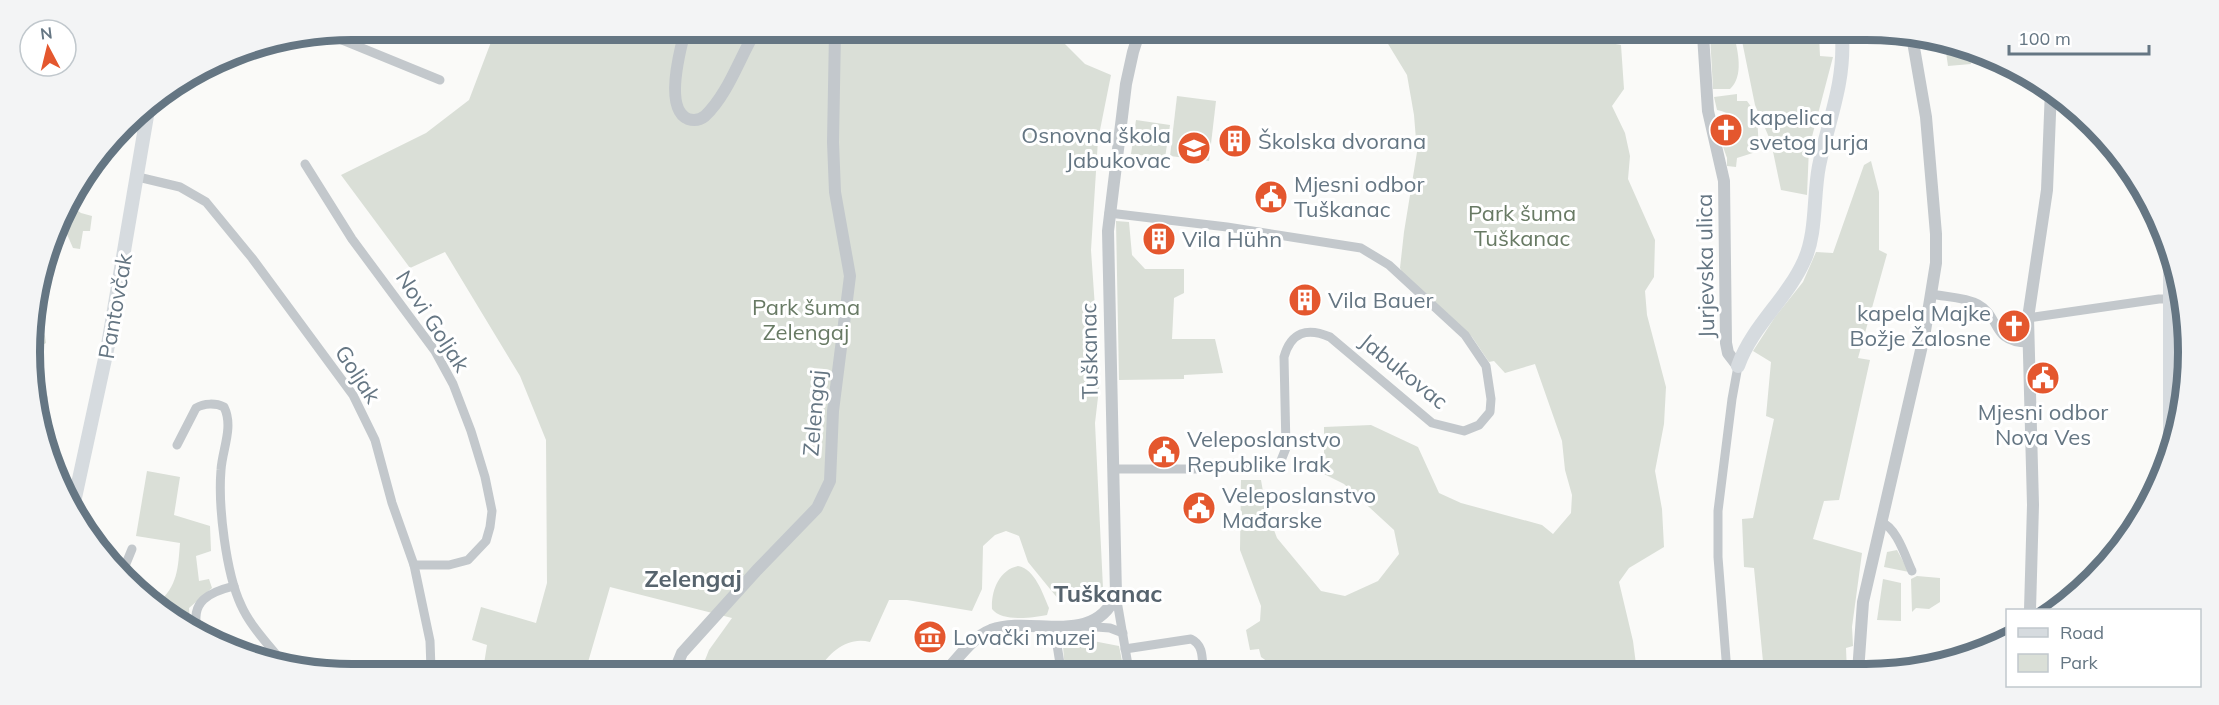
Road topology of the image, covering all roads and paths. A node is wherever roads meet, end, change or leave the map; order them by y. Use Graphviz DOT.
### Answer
graph roads {
  1 [pos="345,40"];
  2 [pos="683,40"];
  3 [pos="751,40"];
  4 [pos="835,40"];
  5 [pos="1137,40"];
  6 [pos="1703,40"];
  7 [pos="1842,40"];
  8 [pos="1913,44"];
  9 [pos="440,80"];
  10 [pos="2050,100"];
  11 [pos="147,118"];
  12 [pos="305,164"];
  13 [pos="138,177"];
  14 [pos="1109,213"];
  15 [pos="1931,294"];
  16 [pos="2174,298"];
  17 [pos="2176,309"];
  18 [pos="2028,318"];
  19 [pos="2028,342"];
  20 [pos="1738,366"];
  21 [pos="2171,421"];
  22 [pos="177,445"];
  23 [pos="1113,469"];
  24 [pos="76,495"];
  25 [pos="1881,522"];
  26 [pos="132,549"];
  27 [pos="414,565"];
  28 [pos="125,566"];
  29 [pos="1912,571"];
  30 [pos="234,585"];
  31 [pos="1116,595"];
  32 [pos="2030,609"];
  33 [pos="198,624"];
  34 [pos="1054,626"];
  35 [pos="1078,626"];
  36 [pos="1123,633"];
  37 [pos="1125,649"];
  38 [pos="277,655"];
  39 [pos="431,664"];
  40 [pos="677,664"];
  41 [pos="953,664"];
  42 [pos="1060,664"];
  43 [pos="1128,664"];
  44 [pos="1203,664"];
  45 [pos="1726,664"];
  46 [pos="1858,664"];
  1 -- 9 [label="street"];
  2 -- 3 [label="street"];
  4 -- 40 [label="street, Zelengaj"];
  5 -- 14 [label="street, Tuškanac"];
  6 -- 20 [label="street, Jurjevska ulica"];
  7 -- 20 [label="main road"];
  8 -- 15 [label="street"];
  10 -- 18 [label="street"];
  11 -- 13 [label="main road, Pantovčak"];
  12 -- 27 [label="street, Novi Goljak"];
  13 -- 24 [label="main road, Pantovčak"];
  13 -- 27 [label="street, Goljak"];
  14 -- 23 [label="street, Tuškanac"];
  14 -- 23 [label="street, Jabukovac"];
  15 -- 19 [label="street"];
  15 -- 25 [label="street"];
  16 -- 18 [label="street"];
  17 -- 21 [label="main road"];
  18 -- 19 [label="street"];
  19 -- 32 [label="street"];
  20 -- 45 [label="street, Jurjevska ulica"];
  22 -- 30 [label="street"];
  23 -- 31 [label="street, Tuškanac"];
  25 -- 29 [label="street"];
  25 -- 46 [label="street"];
  26 -- 28 [label="street"];
  27 -- 39 [label="street, Goljak"];
  30 -- 33 [label="street"];
  30 -- 38 [label="street"];
  31 -- 35 [label="street"];
  31 -- 36 [label="street, Tuškanac"];
  34 -- 35 [label="street"];
  34 -- 41 [label="street"];
  34 -- 42 [label="street"];
  35 -- 36 [label="street"];
  36 -- 37 [label="street, Tuškanac"];
  37 -- 43 [label="street, Tuškanac"];
  37 -- 44 [label="street"];
}
